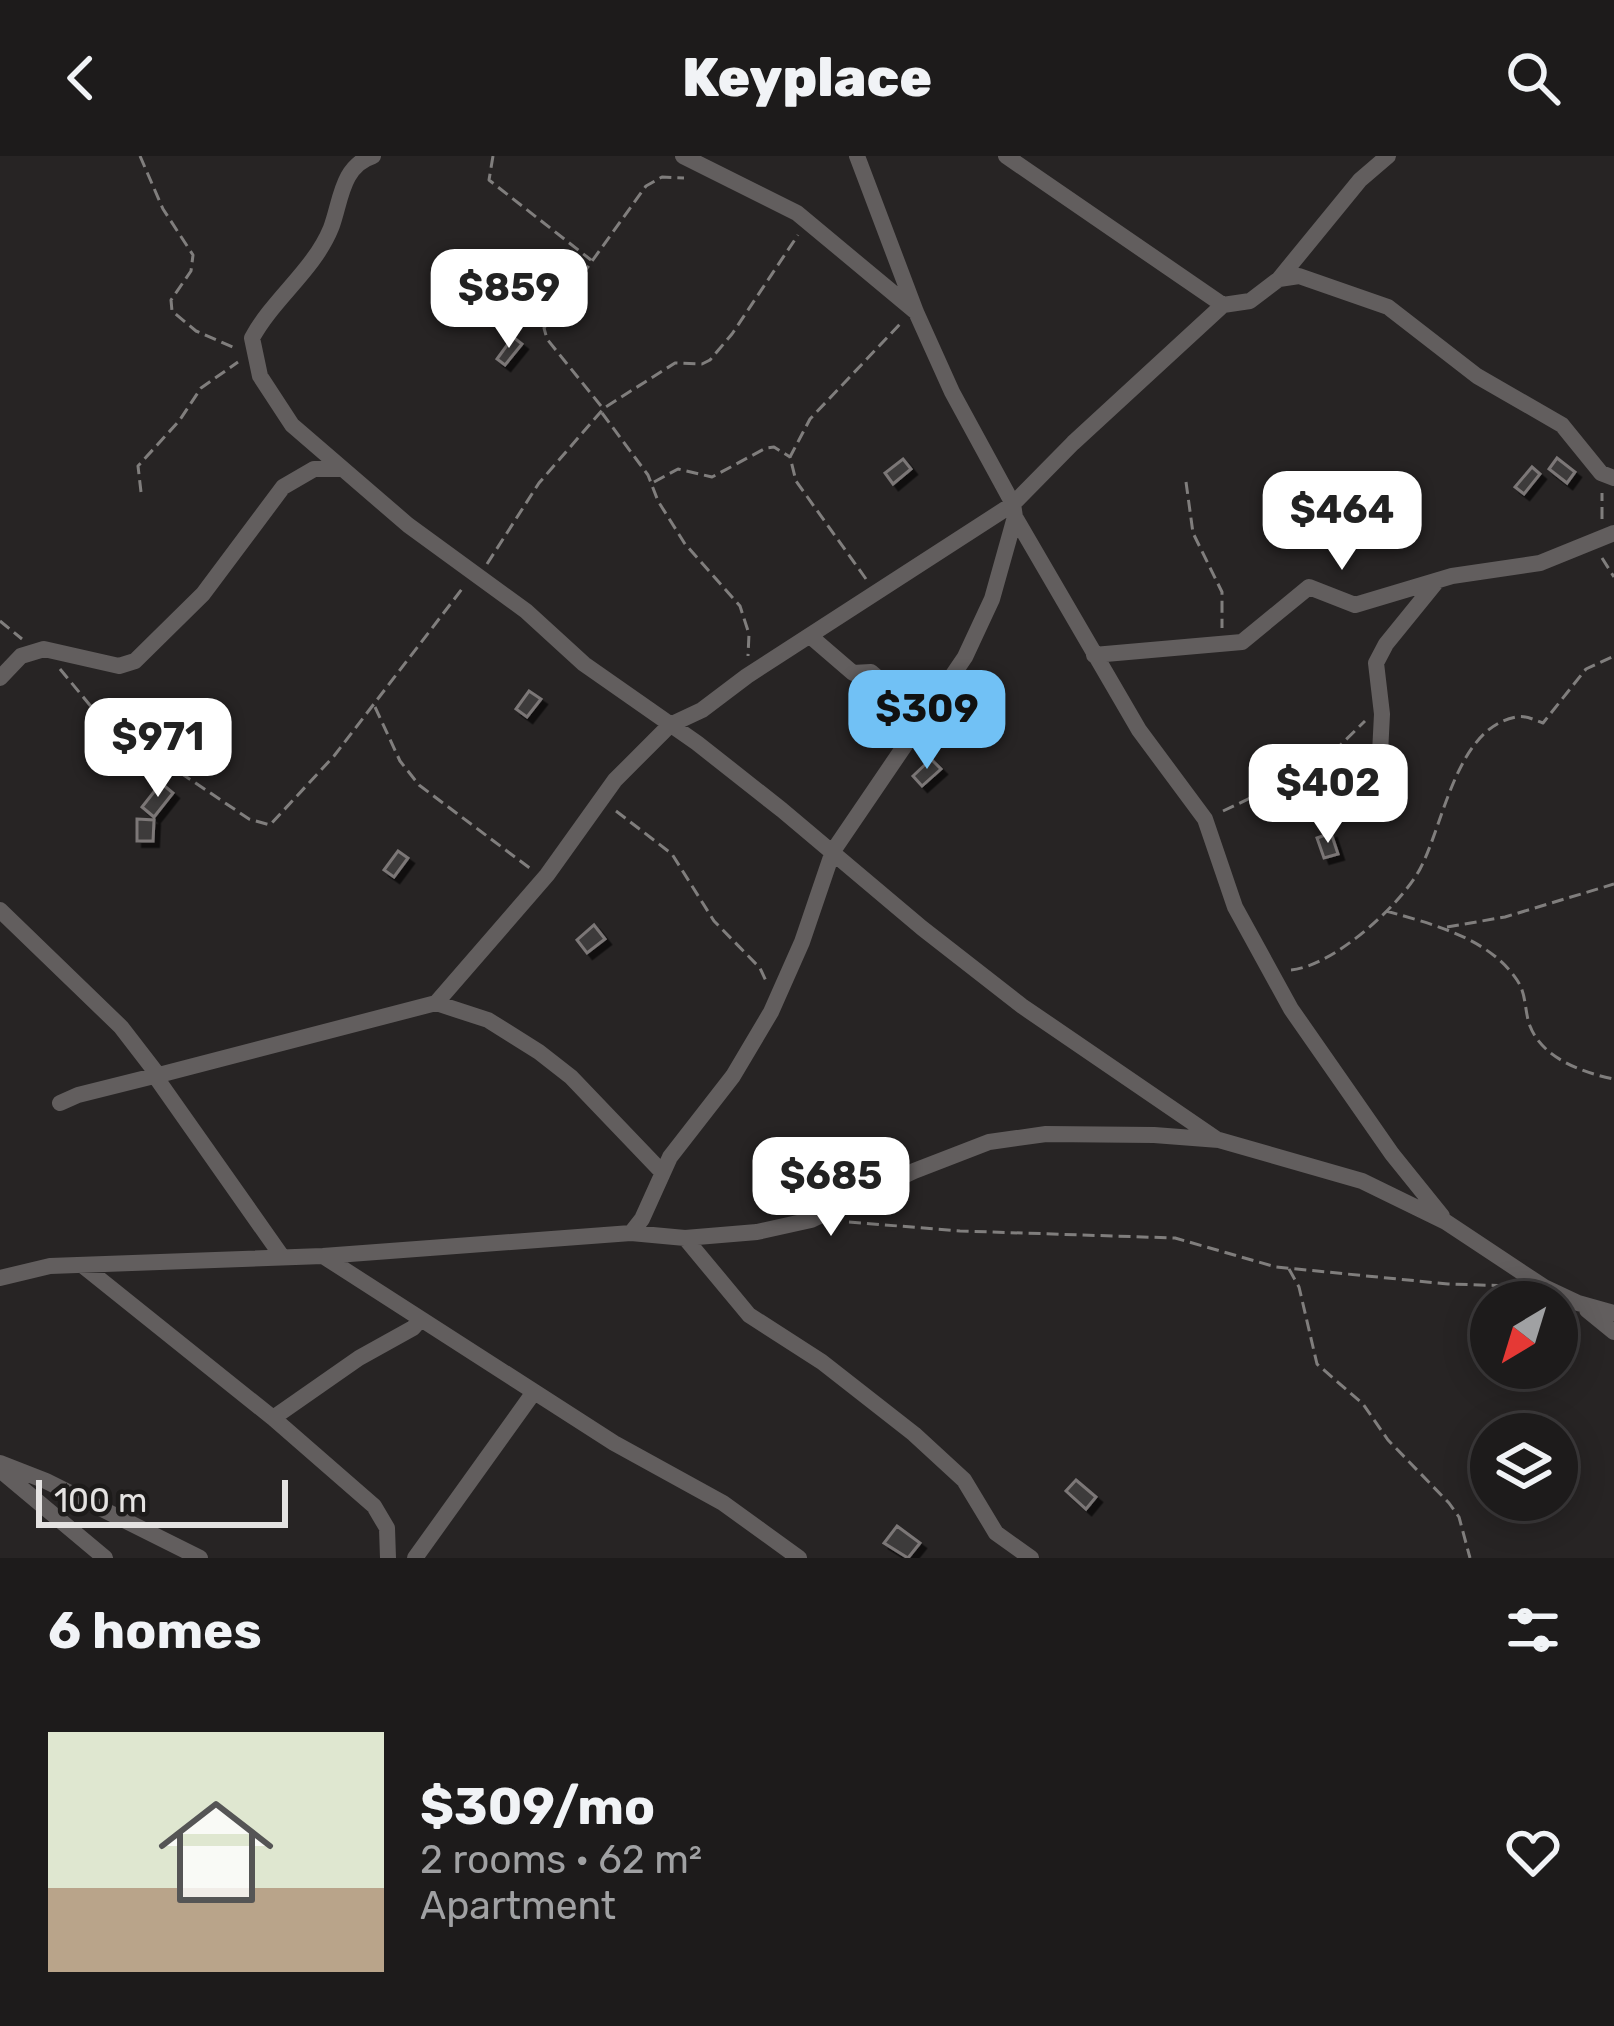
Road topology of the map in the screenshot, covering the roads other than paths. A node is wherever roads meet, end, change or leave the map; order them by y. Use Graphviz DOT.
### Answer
graph roads {
  1 [pos="373,156"];
  2 [pos="857,156"];
  3 [pos="1006,156"];
  4 [pos="1388,156"];
  5 [pos="688,159"];
  6 [pos="1279,279"];
  7 [pos="1223,305"];
  8 [pos="915,311"];
  9 [pos="343,469"];
  10 [pos="1608,476"];
  11 [pos="1014,511"];
  12 [pos="1614,532"];
  13 [pos="1438,580"];
  14 [pos="810,636"];
  15 [pos="1094,656"];
  16 [pos="0,678"];
  17 [pos="926,718"];
  18 [pos="670,725"];
  19 [pos="1378,772"];
  20 [pos="833,851"];
  21 [pos="2,915"];
  22 [pos="436,1004"];
  23 [pos="157,1076"];
  24 [pos="60,1103"];
  25 [pos="1219,1141"];
  26 [pos="661,1171"];
  27 [pos="1446,1222"];
  28 [pos="632,1233"];
  29 [pos="685,1238"];
  30 [pos="281,1255"];
  31 [pos="323,1256"];
  32 [pos="82,1265"];
  33 [pos="0,1278"];
  34 [pos="1535,1281"];
  35 [pos="1578,1303"];
  36 [pos="1614,1313"];
  37 [pos="421,1319"];
  38 [pos="1614,1332"];
  39 [pos="534,1392"];
  40 [pos="273,1418"];
  41 [pos="0,1467"];
  42 [pos="105,1558"];
  43 [pos="200,1558"];
  44 [pos="388,1558"];
  45 [pos="415,1558"];
  46 [pos="799,1558"];
  47 [pos="1031,1558"];
  1 -- 9 [label="street"];
  2 -- 8 [label="street"];
  3 -- 7 [label="street"];
  4 -- 6 [label="street"];
  5 -- 8 [label="street"];
  6 -- 7 [label="street"];
  6 -- 10 [label="street"];
  7 -- 11 [label="street"];
  8 -- 11 [label="street"];
  9 -- 16 [label="street"];
  9 -- 18 [label="street"];
  11 -- 14 [label="street"];
  11 -- 15 [label="street"];
  11 -- 17 [label="street"];
  12 -- 13 [label="street"];
  13 -- 15 [label="street"];
  13 -- 19 [label="street"];
  14 -- 17 [label="street"];
  14 -- 18 [label="street"];
  15 -- 27 [label="street"];
  17 -- 20 [label="street"];
  18 -- 20 [label="street"];
  18 -- 22 [label="street"];
  20 -- 25 [label="street"];
  20 -- 26 [label="street"];
  21 -- 23 [label="street"];
  22 -- 23 [label="street"];
  22 -- 26 [label="street"];
  23 -- 24 [label="street"];
  23 -- 30 [label="street"];
  25 -- 27 [label="street"];
  25 -- 29 [label="street"];
  26 -- 28 [label="street"];
  27 -- 34 [label="street"];
  28 -- 29 [label="street"];
  28 -- 31 [label="street"];
  29 -- 47 [label="street"];
  30 -- 31 [label="street"];
  30 -- 32 [label="street"];
  31 -- 37 [label="street"];
  32 -- 33 [label="street"];
  32 -- 40 [label="street"];
  35 -- 36 [label="street"];
  35 -- 38 [label="street"];
  37 -- 39 [label="street"];
  37 -- 40 [label="street"];
  39 -- 45 [label="street"];
  39 -- 46 [label="street"];
  40 -- 44 [label="street"];
  41 -- 42 [label="street"];
  41 -- 43 [label="street"];
}
